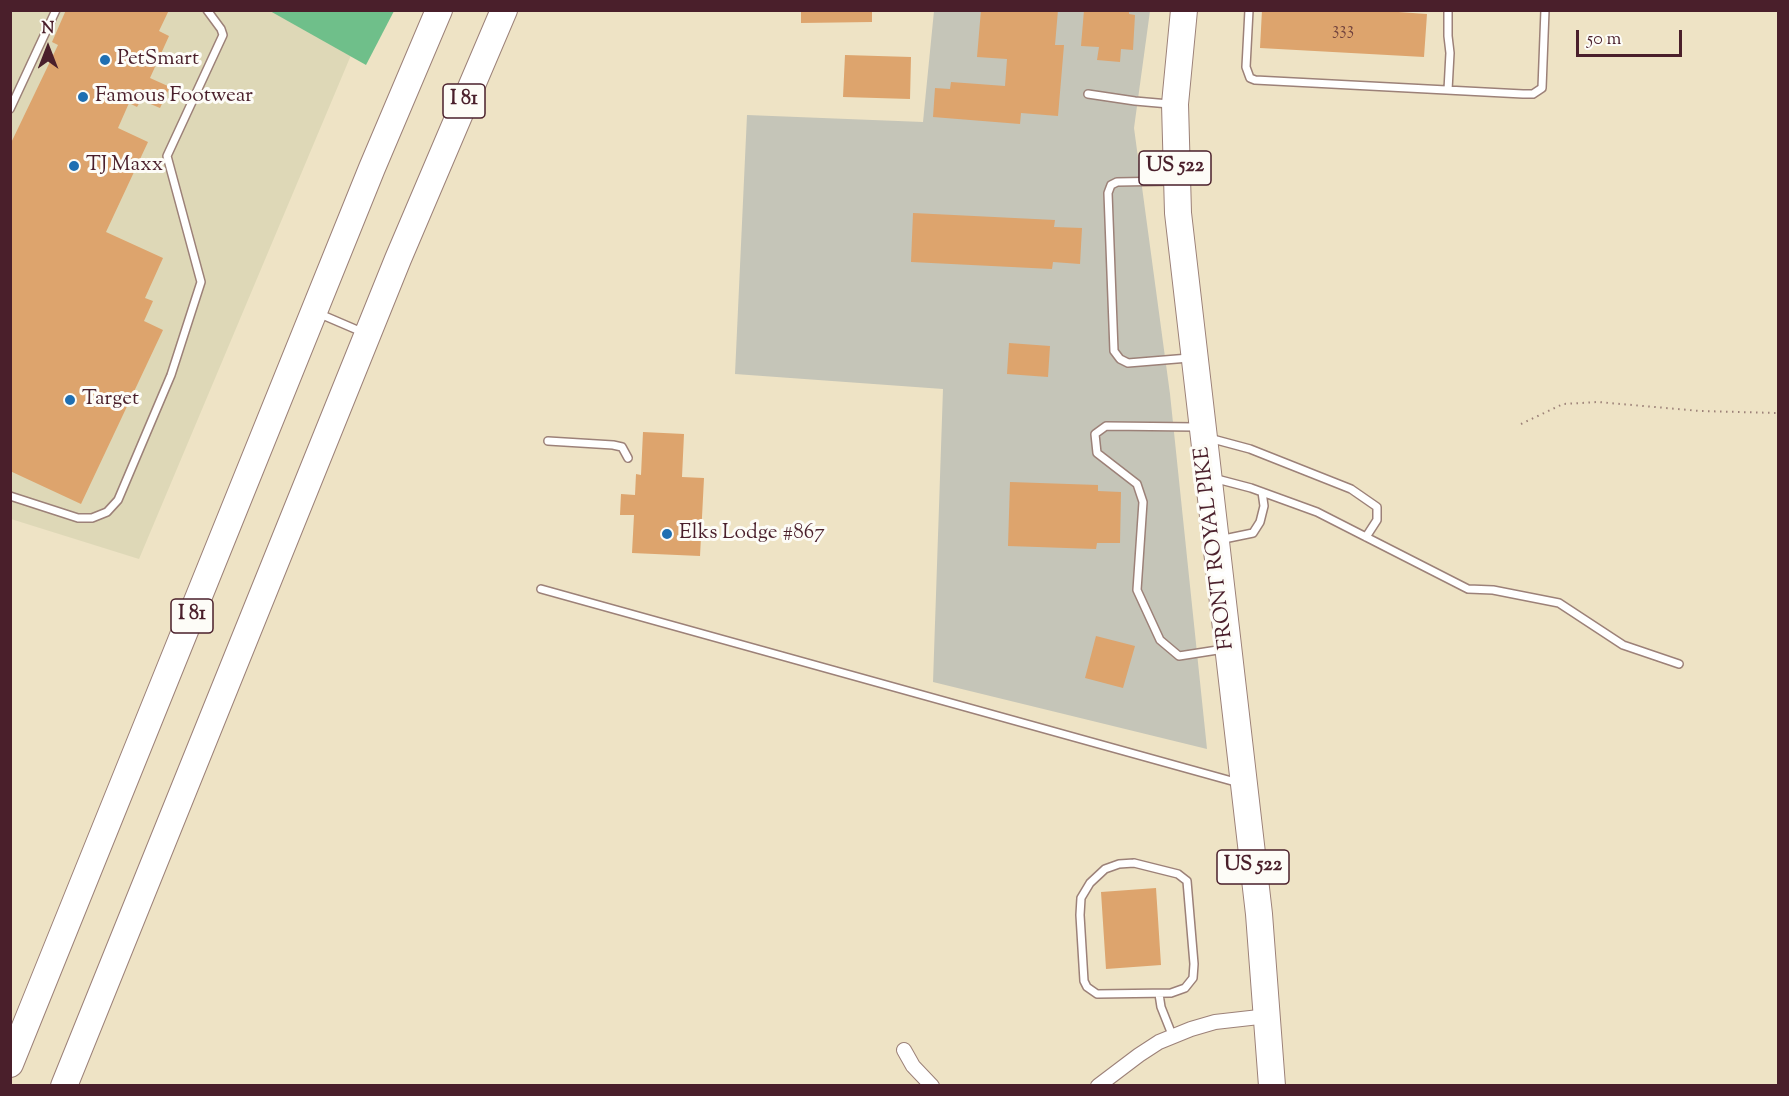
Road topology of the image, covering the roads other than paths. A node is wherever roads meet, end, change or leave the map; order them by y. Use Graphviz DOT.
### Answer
graph roads {
  1 [pos="56,10"];
  2 [pos="207,10"];
  3 [pos="439,10"];
  4 [pos="504,10"];
  5 [pos="1184,10"];
  6 [pos="1249,10"];
  7 [pos="1448,10"];
  8 [pos="1545,10"];
  9 [pos="1448,90"];
  10 [pos="1088,94"];
  11 [pos="1175,104"];
  12 [pos="10,109"];
  13 [pos="1176,181"];
  14 [pos="315,312"];
  15 [pos="369,334"];
  16 [pos="1194,358"];
  17 [pos="1203,431"];
  18 [pos="548,441"];
  19 [pos="628,458"];
  20 [pos="1208,477"];
  21 [pos="1262,492"];
  22 [pos="10,496"];
  23 [pos="1366,537"];
  24 [pos="1215,540"];
  25 [pos="541,590"];
  26 [pos="1228,648"];
  27 [pos="1679,664"];
  28 [pos="1244,784"];
  29 [pos="1159,994"];
  30 [pos="1268,1016"];
  31 [pos="1173,1036"];
  32 [pos="904,1050"];
  33 [pos="10,1064"];
  34 [pos="64,1086"];
  35 [pos="932,1086"];
  36 [pos="1098,1086"];
  37 [pos="1272,1086"];
  1 -- 12 [label="lane"];
  2 -- 22 [label="lane"];
  3 -- 14 [label="highway, I 81"];
  4 -- 15 [label="highway, I 81"];
  5 -- 11 [label="highway, FRONT ROYAL PIKE / US 522"];
  6 -- 9 [label="lane"];
  7 -- 9 [label="lane"];
  8 -- 9 [label="lane"];
  10 -- 11 [label="lane"];
  11 -- 13 [label="highway, FRONT ROYAL PIKE / US 522"];
  13 -- 16 [label="highway, FRONT ROYAL PIKE / US 522"];
  13 -- 16 [label="lane"];
  14 -- 15 [label="lane"];
  14 -- 33 [label="highway, I 81"];
  15 -- 34 [label="highway, I 81"];
  16 -- 17 [label="highway, FRONT ROYAL PIKE / US 522"];
  17 -- 20 [label="highway, FRONT ROYAL PIKE / US 522"];
  17 -- 23 [label="lane"];
  17 -- 26 [label="lane"];
  18 -- 19 [label="lane"];
  20 -- 21 [label="lane"];
  20 -- 24 [label="highway, FRONT ROYAL PIKE / US 522"];
  21 -- 23 [label="lane"];
  21 -- 24 [label="lane"];
  23 -- 27 [label="lane"];
  24 -- 26 [label="highway, FRONT ROYAL PIKE / US 522"];
  25 -- 28 [label="lane"];
  26 -- 28 [label="highway, FRONT ROYAL PIKE / US 522"];
  28 -- 30 [label="highway, FRONT ROYAL PIKE / US 522"];
  29 -- 29 [label="lane"];
  29 -- 31 [label="lane"];
  30 -- 31 [label="street"];
  30 -- 37 [label="highway, FRONT ROYAL PIKE / US 522"];
  31 -- 36 [label="street"];
  32 -- 35 [label="street"];
}
